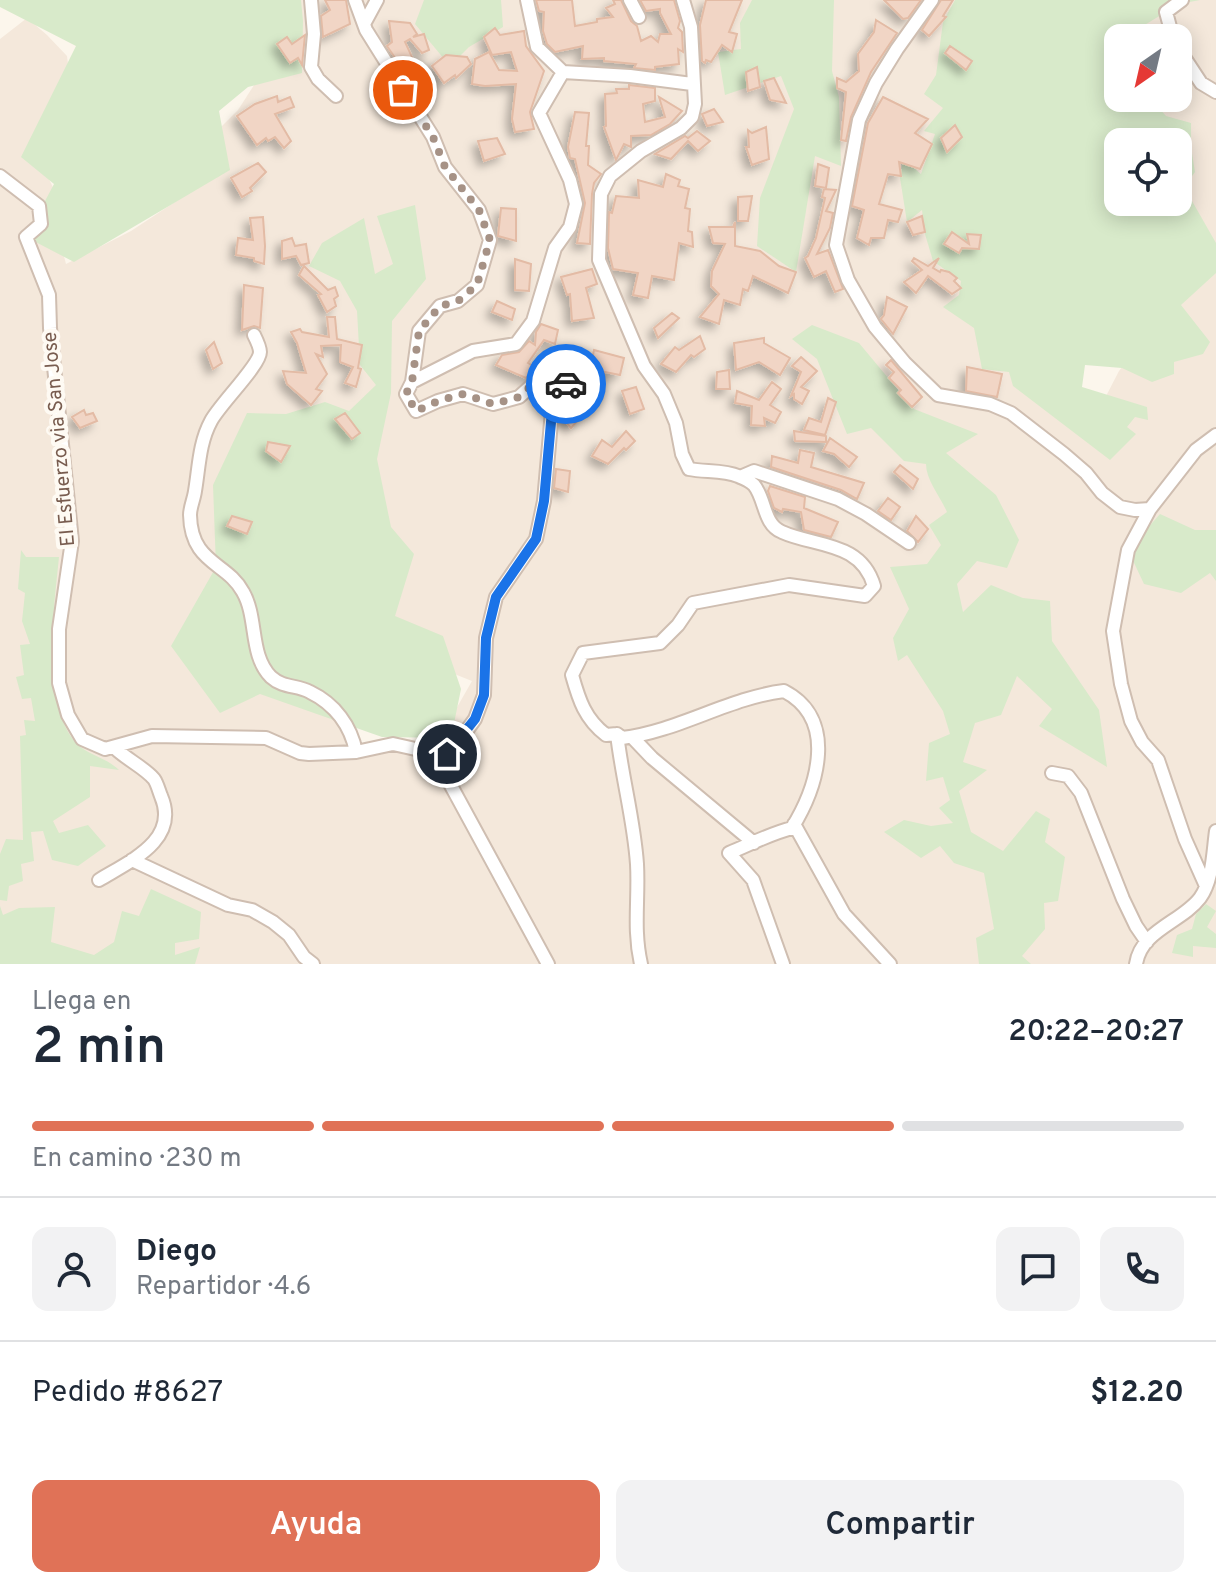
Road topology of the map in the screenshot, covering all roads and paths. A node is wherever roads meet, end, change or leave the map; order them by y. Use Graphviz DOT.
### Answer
graph roads {
  1 [pos="311,0"];
  2 [pos="355,0"];
  3 [pos="377,0"];
  4 [pos="527,0"];
  5 [pos="630,0"];
  6 [pos="683,0"];
  7 [pos="932,0"];
  8 [pos="1182,0"];
  9 [pos="639,17"];
  10 [pos="364,24"];
  11 [pos="1169,24"];
  12 [pos="1192,69"];
  13 [pos="563,72"];
  14 [pos="692,84"];
  15 [pos="1216,92"];
  16 [pos="336,96"];
  17 [pos="0,176"];
  18 [pos="254,335"];
  19 [pos="412,382"];
  20 [pos="1216,435"];
  21 [pos="740,477"];
  22 [pos="1150,509"];
  23 [pos="909,543"];
  24 [pos="617,734"];
  25 [pos="632,737"];
  26 [pos="115,748"];
  27 [pos="356,752"];
  28 [pos="436,758"];
  29 [pos="1052,773"];
  30 [pos="794,824"];
  31 [pos="1216,831"];
  32 [pos="754,843"];
  33 [pos="132,860"];
  34 [pos="99,880"];
  35 [pos="1206,886"];
  36 [pos="1147,942"];
  37 [pos="313,964"];
  38 [pos="548,964"];
  39 [pos="641,964"];
  40 [pos="783,964"];
  41 [pos="890,964"];
  42 [pos="1136,964"];
  1 -- 16 [label="street"];
  2 -- 10 [label="street"];
  3 -- 10 [label="street"];
  4 -- 13 [label="street"];
  5 -- 9 [label="street"];
  6 -- 14 [label="street"];
  7 -- 22 [label="street"];
  8 -- 11 [label="street"];
  10 -- 19 [label="street"];
  12 -- 15 [label="street"];
  13 -- 14 [label="street"];
  13 -- 19 [label="street"];
  14 -- 21 [label="street"];
  17 -- 26 [label="street, El Esfuerzo via San Jose"];
  18 -- 27 [label="street"];
  19 -- 28 [label="street"];
  20 -- 22 [label="street"];
  21 -- 23 [label="street"];
  21 -- 24 [label="street"];
  22 -- 35 [label="street"];
  24 -- 25 [label="street"];
  24 -- 39 [label="street"];
  25 -- 30 [label="street"];
  25 -- 32 [label="street"];
  26 -- 27 [label="street"];
  26 -- 33 [label="street"];
  27 -- 28 [label="street"];
  28 -- 38 [label="street"];
  29 -- 36 [label="street"];
  30 -- 32 [label="street"];
  30 -- 41 [label="street"];
  31 -- 35 [label="street"];
  32 -- 40 [label="street"];
  33 -- 34 [label="street"];
  33 -- 37 [label="street"];
  35 -- 36 [label="street"];
  36 -- 42 [label="street"];
}
